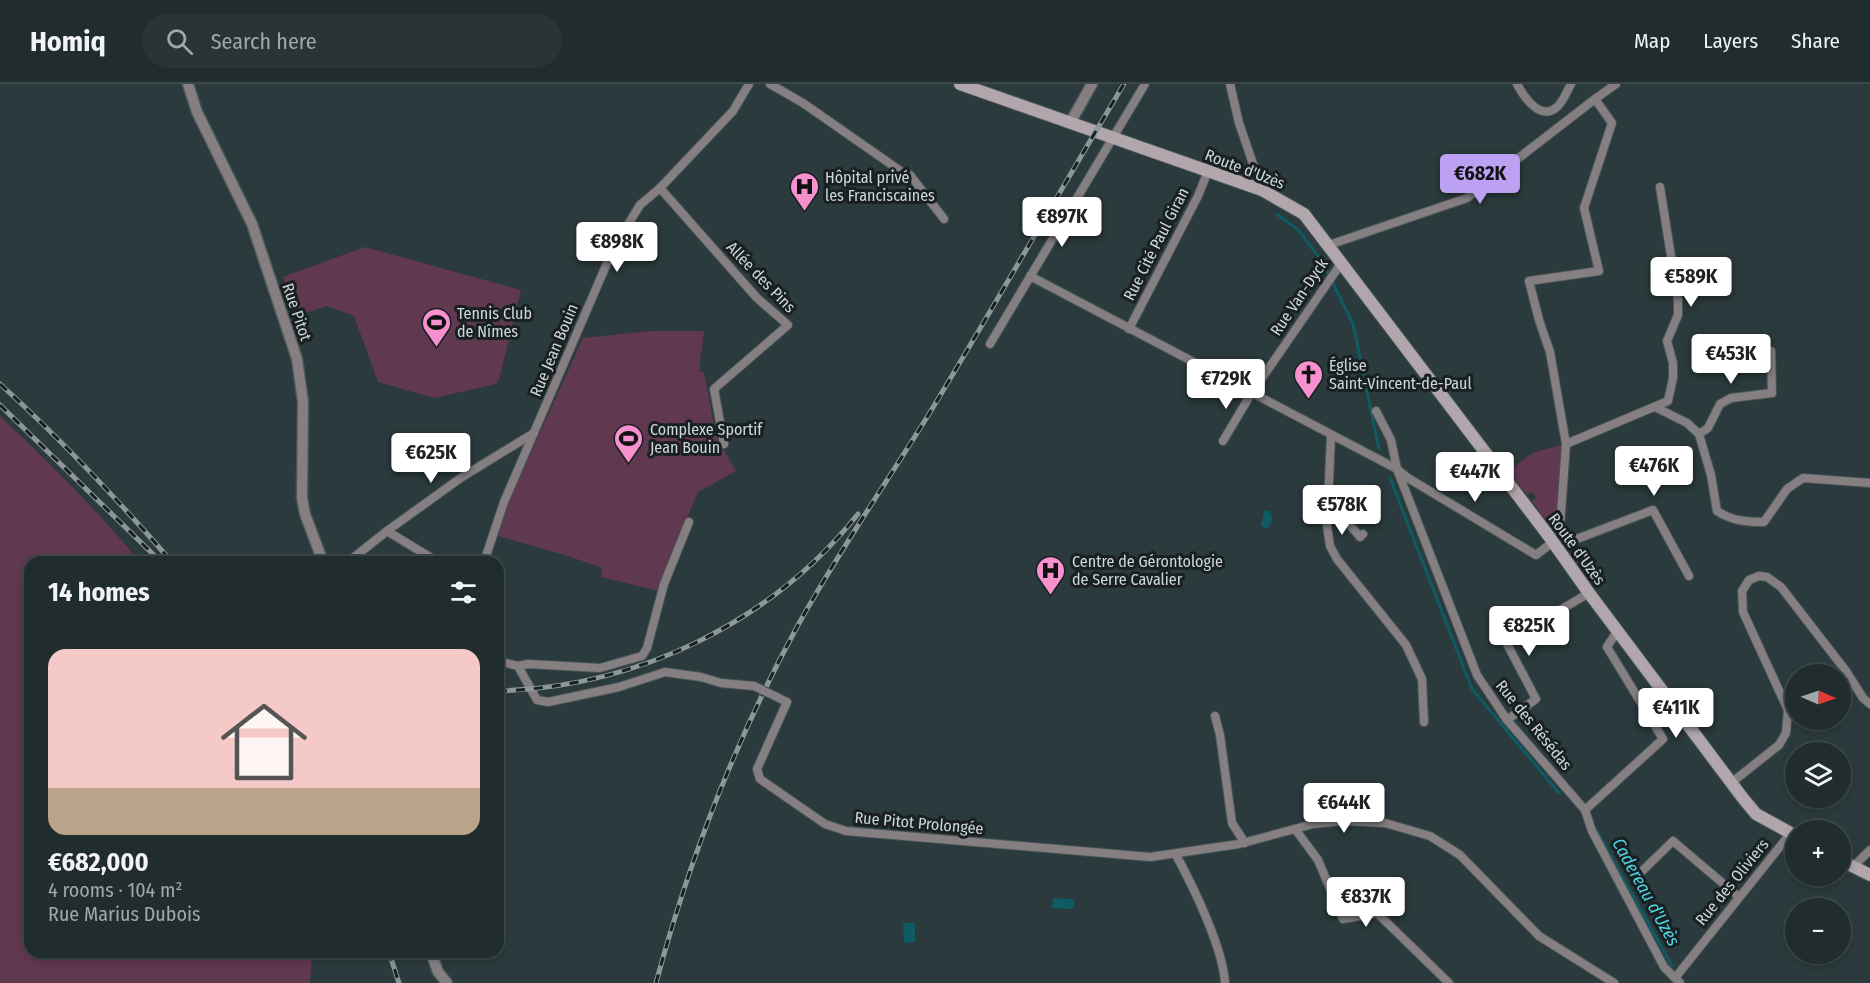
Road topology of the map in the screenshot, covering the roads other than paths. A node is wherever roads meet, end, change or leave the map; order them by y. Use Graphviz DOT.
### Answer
graph roads {
  1 [pos="188,84"];
  2 [pos="748,84"];
  3 [pos="770,84"];
  4 [pos="960,84"];
  5 [pos="1092,84"];
  6 [pos="1145,84"];
  7 [pos="1230,84"];
  8 [pos="1517,84"];
  9 [pos="1571,84"];
  10 [pos="1609,86"];
  11 [pos="1595,99"];
  12 [pos="1070,123"];
  13 [pos="1112,138"];
  14 [pos="1208,171"];
  15 [pos="1660,187"];
  16 [pos="660,188"];
  17 [pos="1262,190"];
  18 [pos="944,219"];
  19 [pos="1329,245"];
  20 [pos="1342,262"];
  21 [pos="1030,276"];
  22 [pos="1129,329"];
  23 [pos="990,344"];
  24 [pos="1771,351"];
  25 [pos="1251,394"];
  26 [pos="1655,407"];
  27 [pos="1376,411"];
  28 [pos="535,433"];
  29 [pos="1699,434"];
  30 [pos="1331,435"];
  31 [pos="1222,441"];
  32 [pos="724,444"];
  33 [pos="1566,444"];
  34 [pos="1397,469"];
  35 [pos="1870,483"];
  36 [pos="1328,499"];
  37 [pos="689,522"];
  38 [pos="1560,526"];
  39 [pos="387,531"];
  40 [pos="1363,534"];
  41 [pos="1568,538"];
  42 [pos="1552,542"];
  43 [pos="321,556"];
  44 [pos="356,556"];
  45 [pos="428,556"];
  46 [pos="486,556"];
  47 [pos="1689,576"];
  48 [pos="1588,593"];
  49 [pos="1618,630"];
  50 [pos="504,662"];
  51 [pos="518,666"];
  52 [pos="1867,701"];
  53 [pos="1215,716"];
  54 [pos="1507,720"];
  55 [pos="1424,722"];
  56 [pos="1731,783"];
  57 [pos="1585,810"];
  58 [pos="1295,830"];
  59 [pos="1785,830"];
  60 [pos="1245,843"];
  61 [pos="1785,844"];
  62 [pos="1870,850"];
  63 [pos="1176,855"];
  64 [pos="1853,867"];
  65 [pos="1870,875"];
  66 [pos="1636,877"];
  67 [pos="1739,897"];
  68 [pos="433,958"];
  69 [pos="1678,980"];
  70 [pos="445,982"];
  71 [pos="1225,983"];
  72 [pos="1449,983"];
  73 [pos="1614,983"];
  1 -- 43 [label="street, Rue Pitot"];
  2 -- 16 [label="street, Rue Jean Bouin"];
  3 -- 18 [label="street"];
  4 -- 12 [label="main road, Route d'Uzès"];
  5 -- 12 [label="street"];
  6 -- 13 [label="street"];
  7 -- 17 [label="street"];
  8 -- 9 [label="street"];
  10 -- 11 [label="street"];
  11 -- 19 [label="street"];
  11 -- 33 [label="street"];
  12 -- 13 [label="main road, Route d'Uzès"];
  13 -- 14 [label="main road, Route d'Uzès"];
  13 -- 21 [label="street"];
  14 -- 17 [label="main road, Route d'Uzès"];
  14 -- 22 [label="street, Rue Cité Paul Giran"];
  15 -- 26 [label="street"];
  16 -- 28 [label="street, Rue Jean Bouin"];
  16 -- 32 [label="street, Allée des Pins"];
  17 -- 19 [label="main road, Route d'Uzès"];
  19 -- 20 [label="main road, Route d'Uzès"];
  20 -- 25 [label="street, Rue Van-Dyck"];
  20 -- 42 [label="main road, Route d'Uzès"];
  21 -- 22 [label="street"];
  21 -- 23 [label="street"];
  22 -- 25 [label="street"];
  24 -- 29 [label="street"];
  25 -- 30 [label="street"];
  25 -- 31 [label="street, Rue Van-Dyck"];
  26 -- 29 [label="street"];
  26 -- 33 [label="street"];
  27 -- 34 [label="street, Rue des Résédas"];
  28 -- 39 [label="street"];
  28 -- 46 [label="street, Rue Jean Bouin"];
  29 -- 35 [label="street"];
  30 -- 34 [label="street"];
  30 -- 36 [label="street"];
  33 -- 38 [label="street"];
  34 -- 42 [label="street"];
  34 -- 54 [label="street, Rue des Résédas"];
  36 -- 40 [label="street"];
  36 -- 55 [label="street"];
  37 -- 51 [label="street"];
  38 -- 41 [label="street"];
  38 -- 42 [label="street"];
  39 -- 44 [label="street"];
  39 -- 45 [label="street"];
  41 -- 42 [label="street"];
  41 -- 47 [label="street"];
  42 -- 48 [label="main road, Route d'Uzès"];
  48 -- 49 [label="main road, Route d'Uzès"];
  48 -- 54 [label="street"];
  49 -- 56 [label="main road, Route d'Uzès"];
  49 -- 57 [label="street"];
  50 -- 51 [label="street"];
  51 -- 63 [label="street, Rue Pitot Prolongée, bridge"];
  52 -- 56 [label="street"];
  53 -- 60 [label="street"];
  54 -- 57 [label="street, Rue des Résédas"];
  56 -- 59 [label="main road, Route d'Uzès"];
  57 -- 69 [label="street, Rue des Résédas"];
  58 -- 60 [label="street"];
  58 -- 72 [label="street"];
  58 -- 73 [label="street"];
  60 -- 63 [label="street"];
  61 -- 67 [label="street, Rue des Oliviers"];
  62 -- 64 [label="street"];
  63 -- 71 [label="street"];
  64 -- 65 [label="main road"];
  66 -- 67 [label="street"];
  67 -- 69 [label="street, Rue des Oliviers"];
  68 -- 70 [label="street"];
}
